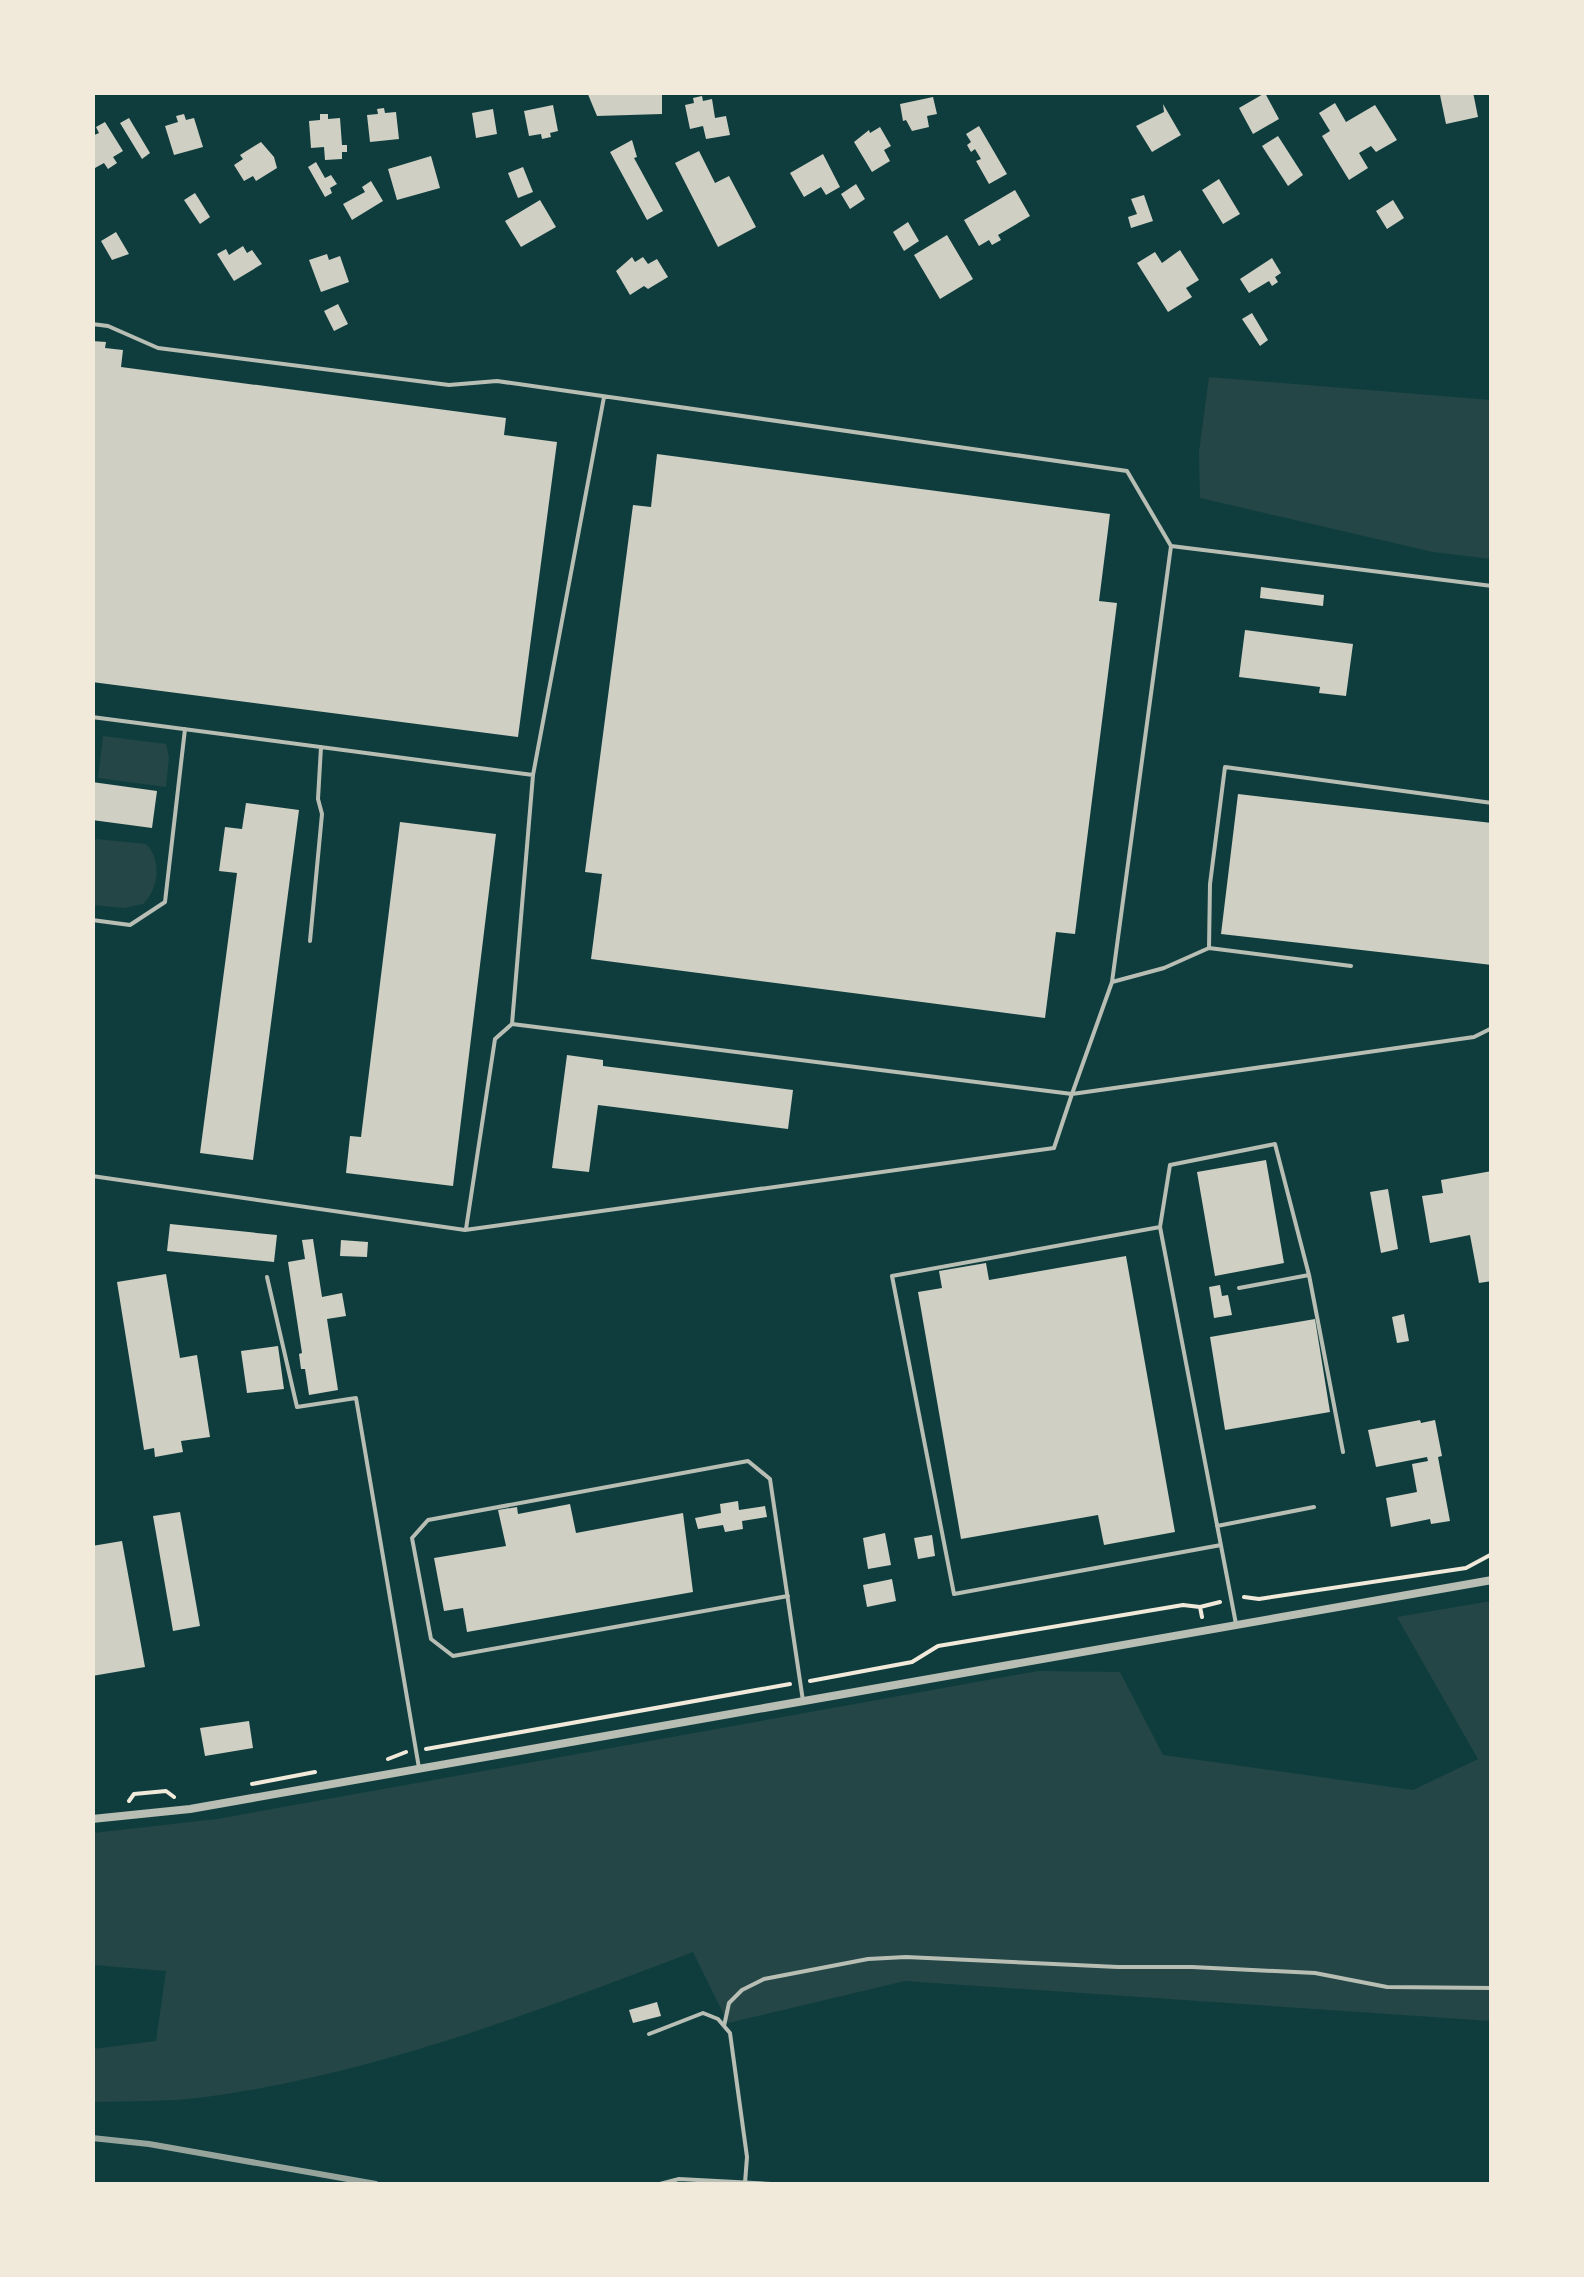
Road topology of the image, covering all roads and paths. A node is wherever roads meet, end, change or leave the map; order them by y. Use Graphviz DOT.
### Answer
graph roads {
  1 [pos="92,324"];
  2 [pos="604,397"];
  3 [pos="1171,546"];
  4 [pos="1492,586"];
  5 [pos="92,716"];
  6 [pos="185,729"];
  7 [pos="321,747"];
  8 [pos="533,775"];
  9 [pos="1492,803"];
  10 [pos="92,920"];
  11 [pos="310,940"];
  12 [pos="1208,948"];
  13 [pos="1351,966"];
  14 [pos="1112,982"];
  15 [pos="512,1024"];
  16 [pos="1492,1028"];
  17 [pos="1072,1094"];
  18 [pos="92,1176"];
  19 [pos="1160,1227"];
  20 [pos="466,1230"];
  21 [pos="1308,1275"];
  22 [pos="267,1277"];
  23 [pos="1239,1288"];
  24 [pos="1343,1452"];
  25 [pos="1314,1507"];
  26 [pos="1217,1526"];
  27 [pos="1220,1544"];
  28 [pos="1492,1554"];
  29 [pos="1492,1580"];
  30 [pos="788,1596"];
  31 [pos="1231,1600"];
  32 [pos="1200,1607"];
  33 [pos="1202,1620"];
  34 [pos="1236,1624"];
  35 [pos="801,1682"];
  36 [pos="803,1700"];
  37 [pos="416,1751"];
  38 [pos="385,1761"];
  39 [pos="419,1768"];
  40 [pos="326,1773"];
  41 [pos="247,1786"];
  42 [pos="178,1798"];
  43 [pos="120,1804"];
  44 [pos="92,1819"];
  45 [pos="1492,1988"];
  46 [pos="724,2026"];
  47 [pos="649,2034"];
  48 [pos="745,2183"];
  49 [pos="660,2184"];
  50 [pos="771,2184"];
  1 -- 2 [label="lane"];
  2 -- 3 [label="lane"];
  2 -- 8 [label="lane"];
  3 -- 4 [label="lane"];
  3 -- 14 [label="lane"];
  5 -- 6 [label="lane"];
  6 -- 7 [label="lane"];
  6 -- 10 [label="lane"];
  7 -- 8 [label="lane"];
  7 -- 11 [label="lane"];
  8 -- 15 [label="lane"];
  9 -- 12 [label="lane"];
  12 -- 13 [label="lane"];
  12 -- 14 [label="lane"];
  14 -- 17 [label="lane"];
  15 -- 17 [label="lane"];
  15 -- 20 [label="lane"];
  16 -- 17 [label="lane"];
  17 -- 20 [label="lane"];
  18 -- 20 [label="lane"];
  19 -- 21 [label="lane"];
  19 -- 26 [label="lane"];
  19 -- 27 [label="lane"];
  21 -- 23 [label="lane"];
  21 -- 24 [label="lane"];
  22 -- 37 [label="lane"];
  25 -- 26 [label="lane"];
  26 -- 27 [label="lane"];
  27 -- 31 [label="lane"];
  28 -- 31 [label="path"];
  29 -- 34 [label="street"];
  30 -- 30 [label="lane"];
  30 -- 35 [label="lane"];
  31 -- 32 [label="path"];
  31 -- 34 [label="lane"];
  32 -- 33 [label="path"];
  32 -- 35 [label="path"];
  34 -- 36 [label="street"];
  35 -- 36 [label="lane"];
  35 -- 37 [label="path"];
  36 -- 39 [label="street"];
  37 -- 38 [label="path"];
  37 -- 39 [label="lane"];
  39 -- 44 [label="street"];
  40 -- 41 [label="path"];
  42 -- 43 [label="path"];
  45 -- 46 [label="lane"];
  46 -- 47 [label="lane"];
  46 -- 48 [label="lane"];
  48 -- 49 [label="lane"];
  48 -- 50 [label="lane"];
}
